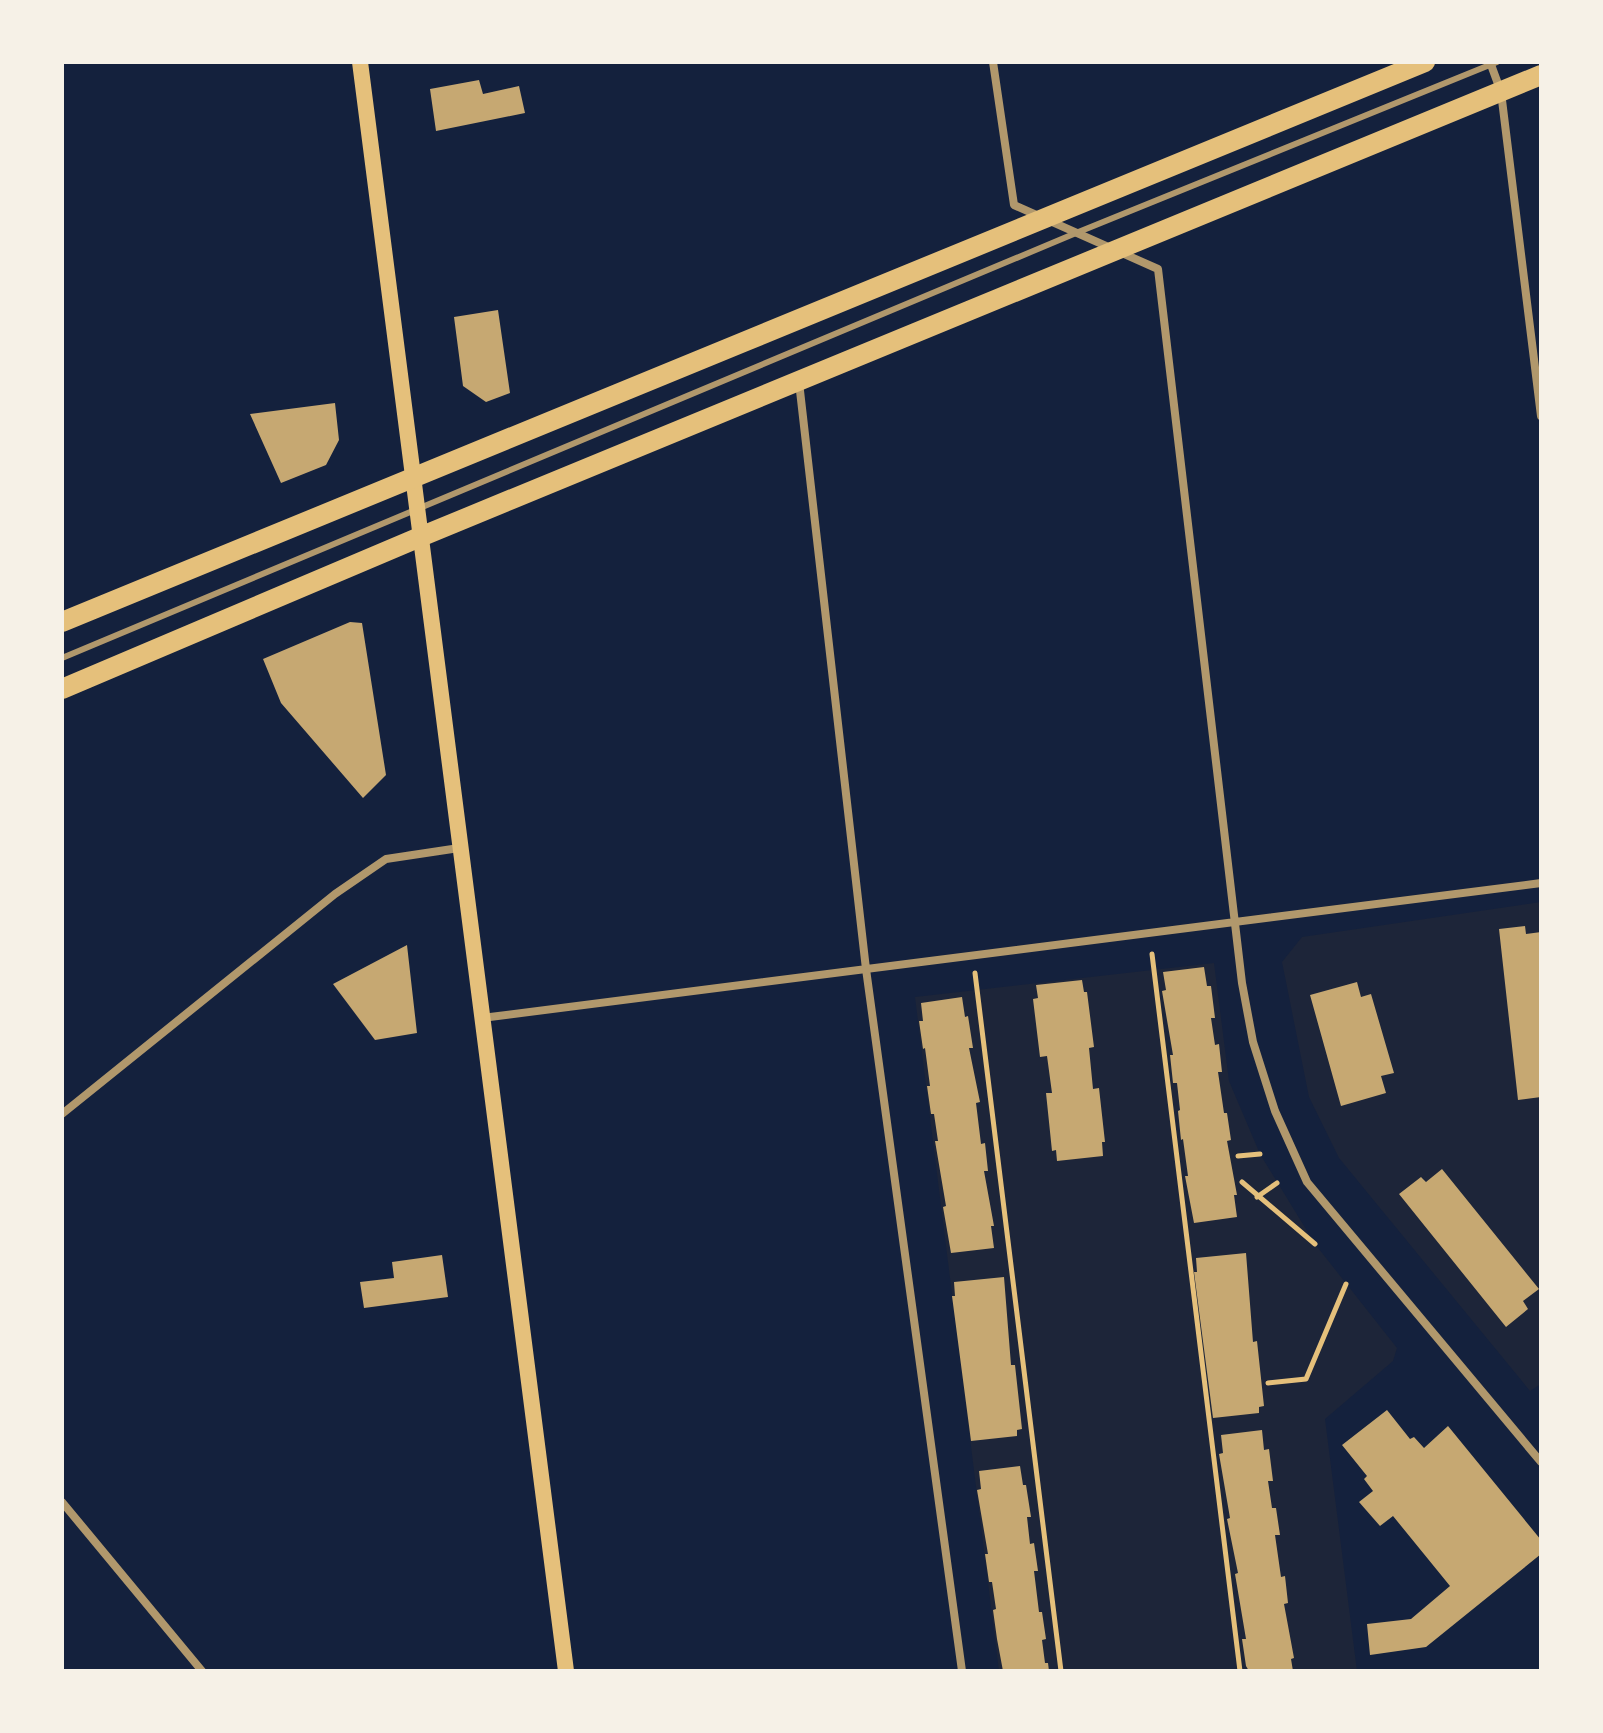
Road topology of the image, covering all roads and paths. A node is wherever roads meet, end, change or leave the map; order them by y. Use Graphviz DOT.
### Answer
graph roads {
  1 [pos="360,62"];
  2 [pos="993,62"];
  3 [pos="1425,62"];
  4 [pos="1493,63"];
  5 [pos="1541,75"];
  6 [pos="1501,92"];
  7 [pos="1047,220"];
  8 [pos="1076,233"];
  9 [pos="1115,250"];
  10 [pos="799,381"];
  11 [pos="1541,416"];
  12 [pos="412,475"];
  13 [pos="416,509"];
  14 [pos="420,537"];
  15 [pos="62,622"];
  16 [pos="62,658"];
  17 [pos="62,689"];
  18 [pos="459,848"];
  19 [pos="1541,883"];
  20 [pos="1235,922"];
  21 [pos="1151,949"];
  22 [pos="866,969"];
  23 [pos="975,969"];
  24 [pos="481,1018"];
  25 [pos="62,1114"];
  26 [pos="1260,1154"];
  27 [pos="1238,1156"];
  28 [pos="1242,1182"];
  29 [pos="1277,1183"];
  30 [pos="1257,1197"];
  31 [pos="1315,1244"];
  32 [pos="1346,1284"];
  33 [pos="1268,1383"];
  34 [pos="1541,1462"];
  35 [pos="62,1502"];
  36 [pos="202,1671"];
  37 [pos="566,1671"];
  38 [pos="962,1671"];
  39 [pos="1061,1671"];
  40 [pos="1240,1671"];
  1 -- 12 [label="main road"];
  2 -- 7 [label="street"];
  3 -- 7 [label="main road"];
  4 -- 6 [label="street"];
  4 -- 8 [label="lane"];
  5 -- 6 [label="main road"];
  6 -- 9 [label="main road"];
  6 -- 11 [label="street"];
  7 -- 8 [label="street"];
  7 -- 12 [label="main road"];
  8 -- 9 [label="street"];
  8 -- 13 [label="lane"];
  9 -- 10 [label="main road"];
  9 -- 20 [label="street"];
  10 -- 14 [label="main road"];
  10 -- 22 [label="street"];
  12 -- 13 [label="main road"];
  12 -- 15 [label="main road"];
  13 -- 14 [label="main road"];
  13 -- 16 [label="lane"];
  14 -- 17 [label="main road"];
  14 -- 18 [label="main road"];
  18 -- 24 [label="main road"];
  18 -- 25 [label="street"];
  19 -- 20 [label="street"];
  20 -- 22 [label="street"];
  20 -- 34 [label="street"];
  21 -- 40 [label="path"];
  22 -- 24 [label="street"];
  22 -- 38 [label="street"];
  23 -- 39 [label="path"];
  24 -- 37 [label="main road"];
  26 -- 27 [label="path"];
  28 -- 30 [label="path"];
  29 -- 30 [label="path"];
  30 -- 31 [label="path"];
  32 -- 33 [label="path"];
  35 -- 36 [label="street"];
}
